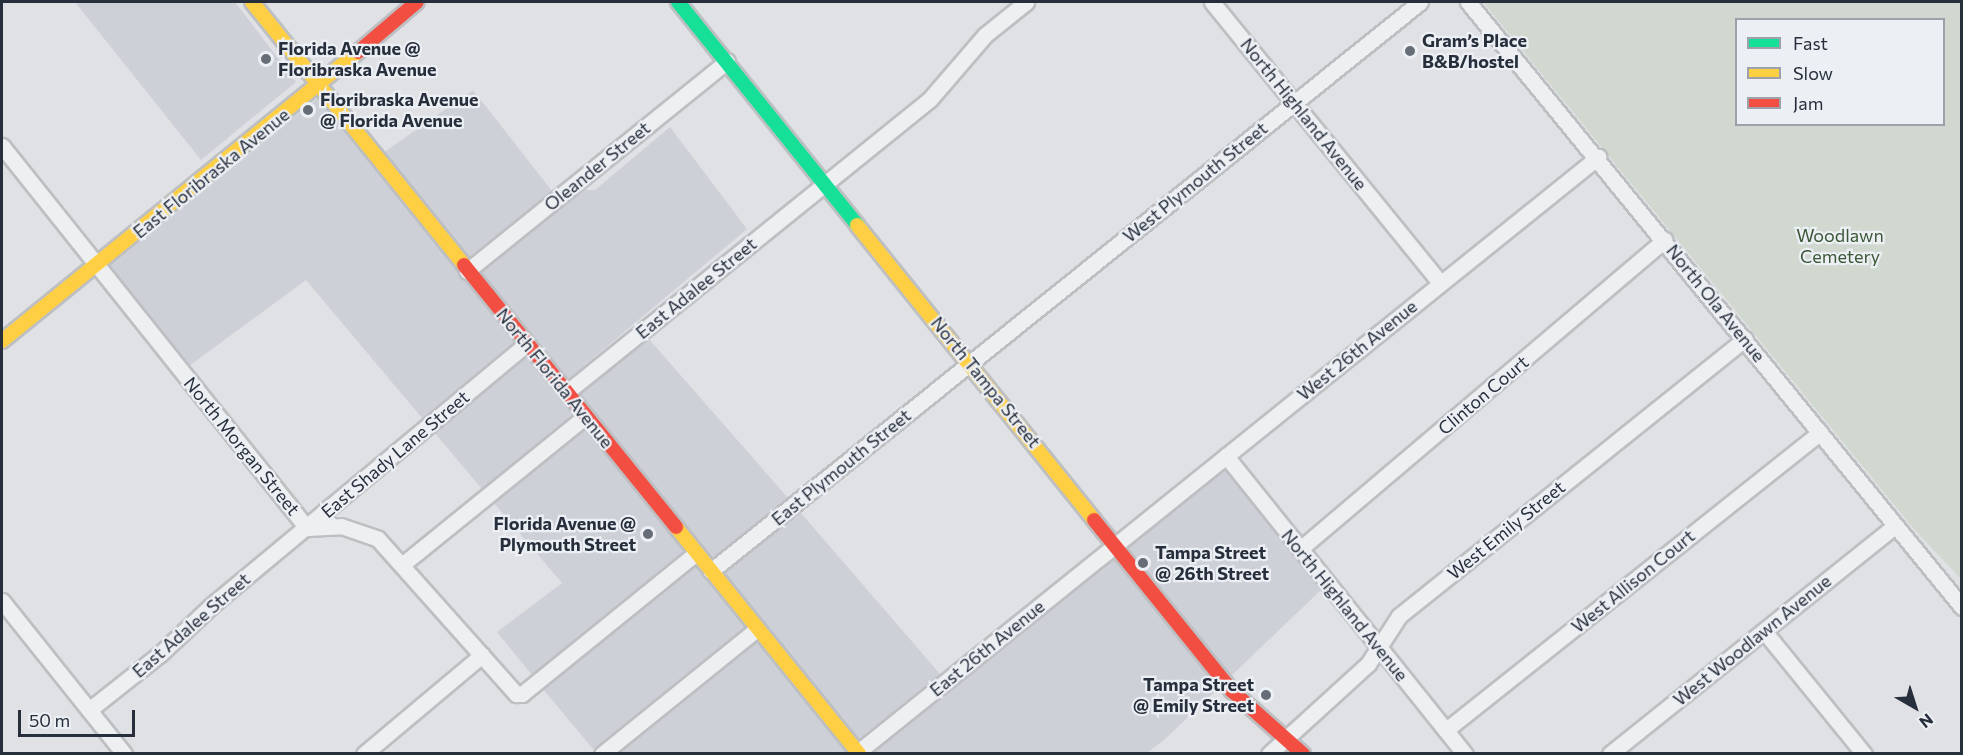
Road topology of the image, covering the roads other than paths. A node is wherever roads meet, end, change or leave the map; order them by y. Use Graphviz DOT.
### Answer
graph roads {
  1 [pos="252,2"];
  2 [pos="417,2"];
  3 [pos="678,2"];
  4 [pos="1026,2"];
  5 [pos="1212,2"];
  6 [pos="1420,2"];
  7 [pos="1468,2"];
  8 [pos="727,62"];
  9 [pos="318,86"];
  10 [pos="1294,102"];
  11 [pos="2,146"];
  12 [pos="1598,157"];
  13 [pos="826,184"];
  14 [pos="1665,240"];
  15 [pos="97,264"];
  16 [pos="467,271"];
  17 [pos="1440,283"];
  18 [pos="1745,339"];
  19 [pos="2,340"];
  20 [pos="526,345"];
  21 [pos="971,363"];
  22 [pos="567,392"];
  23 [pos="586,416"];
  24 [pos="1820,432"];
  25 [pos="1226,456"];
  26 [pos="1895,526"];
  27 [pos="307,528"];
  28 [pos="1116,544"];
  29 [pos="1300,549"];
  30 [pos="696,553"];
  31 [pos="264,562"];
  32 [pos="404,564"];
  33 [pos="711,572"];
  34 [pos="2,601"];
  35 [pos="1962,608"];
  36 [pos="757,629"];
  37 [pos="1764,631"];
  38 [pos="1380,648"];
  39 [pos="482,655"];
  40 [pos="89,710"];
  41 [pos="1446,730"];
  42 [pos="1287,739"];
  43 [pos="118,751"];
  44 [pos="605,752"];
  45 [pos="364,753"];
  46 [pos="858,753"];
  47 [pos="1269,753"];
  48 [pos="1303,753"];
  49 [pos="1465,753"];
  50 [pos="1610,753"];
  51 [pos="1864,753"];
  1 -- 9 [label="main road, North Florida Avenue"];
  2 -- 9 [label="main road, East Floribraska Avenue"];
  3 -- 8 [label="main road, North Tampa Street"];
  4 -- 13 [label="street, East Adalee Street"];
  5 -- 10 [label="street, North Highland Avenue"];
  6 -- 10 [label="street, West Plymouth Street"];
  7 -- 12 [label="street, North Ola Avenue"];
  8 -- 13 [label="main road, North Tampa Street"];
  8 -- 16 [label="street, Oleander Street"];
  9 -- 15 [label="main road, East Floribraska Avenue"];
  9 -- 16 [label="main road, North Florida Avenue"];
  10 -- 17 [label="street, North Highland Avenue"];
  10 -- 21 [label="street, West Plymouth Street"];
  11 -- 15 [label="street, North Morgan Street"];
  12 -- 14 [label="street, North Ola Avenue"];
  12 -- 17 [label="street, West 26th Avenue"];
  13 -- 21 [label="main road, North Tampa Street"];
  13 -- 22 [label="street, East Adalee Street"];
  14 -- 18 [label="street, North Ola Avenue"];
  14 -- 29 [label="street, Clinton Court"];
  15 -- 19 [label="main road, East Floribraska Avenue"];
  15 -- 27 [label="street, North Morgan Street"];
  16 -- 20 [label="main road, North Florida Avenue"];
  17 -- 25 [label="street, West 26th Avenue"];
  18 -- 24 [label="street, North Ola Avenue"];
  18 -- 38 [label="street, West Emily Street"];
  20 -- 22 [label="main road, North Florida Avenue"];
  20 -- 27 [label="street, East Shady Lane Street"];
  21 -- 28 [label="main road, North Tampa Street"];
  21 -- 33 [label="street, East Plymouth Street"];
  22 -- 23 [label="main road, North Florida Avenue"];
  23 -- 30 [label="main road, North Florida Avenue"];
  23 -- 32 [label="street"];
  24 -- 26 [label="street, North Ola Avenue"];
  24 -- 41 [label="street, West Allison Court"];
  25 -- 28 [label="street, West 26th Avenue"];
  25 -- 29 [label="street, North Highland Avenue"];
  26 -- 35 [label="street, North Ola Avenue"];
  26 -- 37 [label="street, West Woodlawn Avenue"];
  27 -- 31 [label="street, East Shady Lane Street"];
  27 -- 32 [label="street, North Morgan Street"];
  28 -- 42 [label="main road, North Tampa Street"];
  28 -- 46 [label="street, East 26th Avenue"];
  29 -- 38 [label="street, North Highland Avenue"];
  30 -- 33 [label="main road, North Florida Avenue"];
  30 -- 39 [label="street, North Morgan Street"];
  31 -- 40 [label="street, East Adalee Street"];
  32 -- 39 [label="street, North Morgan Street"];
  33 -- 36 [label="main road, North Florida Avenue"];
  34 -- 40 [label="street"];
  36 -- 44 [label="street"];
  36 -- 46 [label="main road, North Florida Avenue"];
  37 -- 50 [label="street, West Woodlawn Avenue"];
  37 -- 51 [label="street"];
  38 -- 41 [label="street, North Highland Avenue"];
  38 -- 42 [label="street, West Emily Street"];
  39 -- 45 [label="street"];
  40 -- 43 [label="street"];
  41 -- 49 [label="street, North Highland Avenue"];
  42 -- 47 [label="street, West Emily Street"];
  42 -- 48 [label="main road, North Tampa Street"];
}
